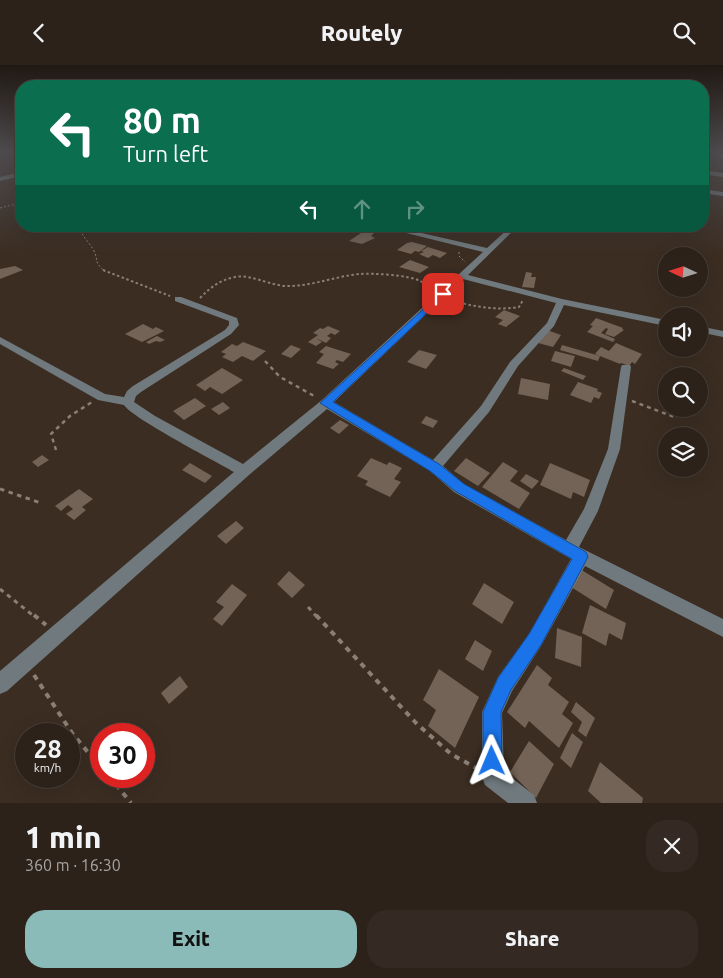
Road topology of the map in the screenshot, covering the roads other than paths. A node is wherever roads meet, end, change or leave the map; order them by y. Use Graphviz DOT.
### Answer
graph roads {
  1 [pos="709,192"];
  2 [pos="723,194"];
  3 [pos="404,232"];
  4 [pos="419,232"];
  5 [pos="509,232"];
  6 [pos="415,235"];
  7 [pos="489,251"];
  8 [pos="462,276"];
  9 [pos="178,299"];
  10 [pos="562,302"];
  11 [pos="658,321"];
  12 [pos="708,331"];
  13 [pos="723,334"];
  14 [pos="0,340"];
  15 [pos="626,367"];
  16 [pos="128,402"];
  17 [pos="326,403"];
  18 [pos="434,467"];
  19 [pos="244,471"];
  20 [pos="575,553"];
  21 [pos="723,627"];
  22 [pos="0,684"];
  23 [pos="526,803"];
  1 -- 2 [label="street"];
  3 -- 6 [label="street"];
  4 -- 6 [label="street"];
  5 -- 7 [label="street"];
  6 -- 7 [label="street"];
  7 -- 8 [label="street"];
  8 -- 10 [label="street"];
  8 -- 17 [label="street"];
  9 -- 16 [label="street"];
  10 -- 11 [label="street"];
  10 -- 18 [label="street"];
  12 -- 13 [label="street"];
  14 -- 16 [label="street"];
  15 -- 20 [label="street"];
  16 -- 19 [label="street"];
  17 -- 18 [label="street"];
  17 -- 19 [label="street"];
  18 -- 20 [label="street"];
  19 -- 22 [label="street"];
  20 -- 21 [label="street"];
  20 -- 23 [label="street"];
}
